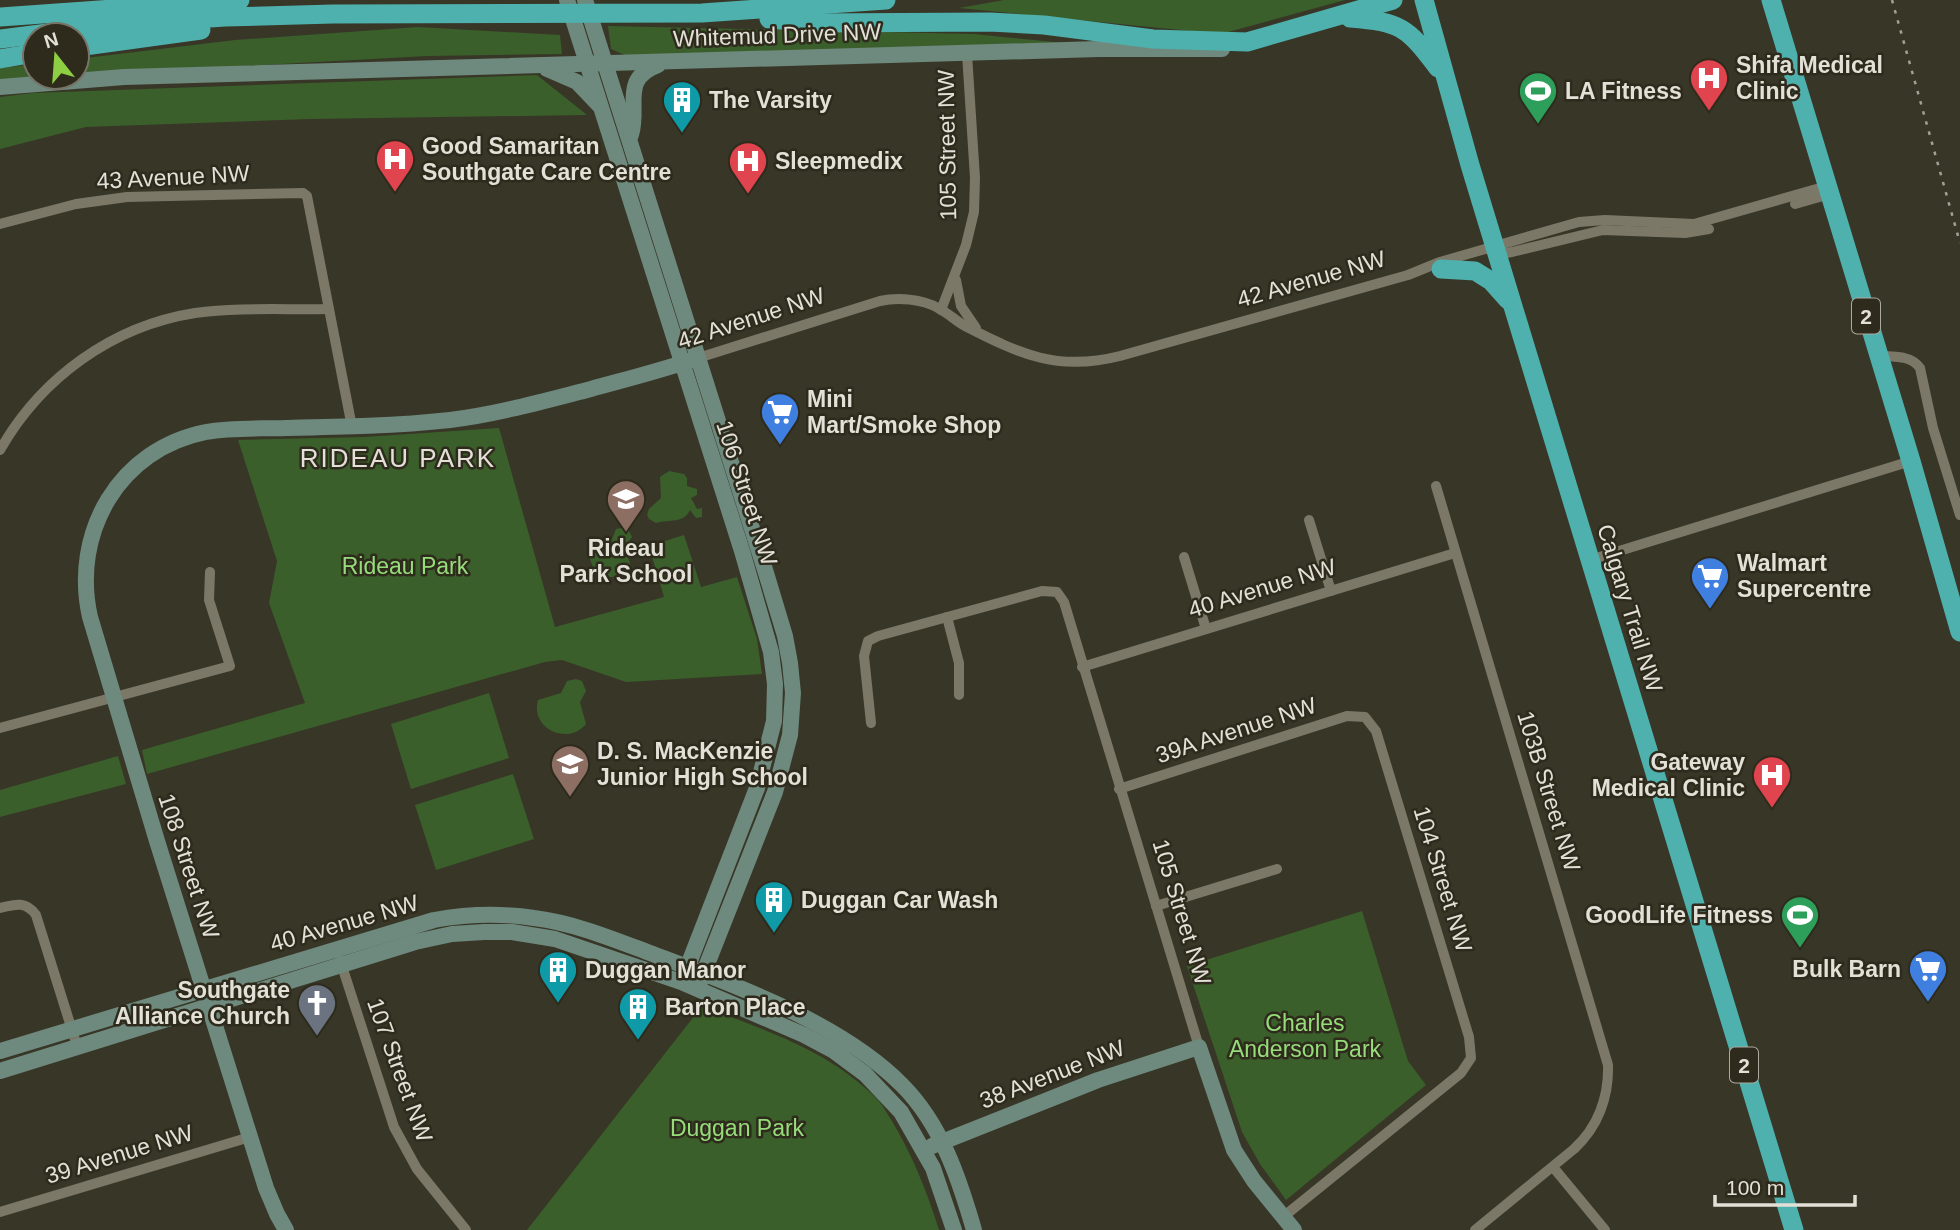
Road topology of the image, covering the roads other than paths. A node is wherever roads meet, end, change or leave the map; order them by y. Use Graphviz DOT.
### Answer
graph roads {
  1 [pos="240,0"];
  2 [pos="567,0"];
  3 [pos="585,0"];
  4 [pos="886,0"];
  5 [pos="1393,0"];
  6 [pos="1424,0"];
  7 [pos="1771,0"];
  8 [pos="702,13"];
  9 [pos="333,14"];
  10 [pos="0,17"];
  11 [pos="1339,17"];
  12 [pos="0,39"];
  13 [pos="1247,42"];
  14 [pos="91,45"];
  15 [pos="967,54"];
  16 [pos="21,55"];
  17 [pos="0,59"];
  18 [pos="665,62"];
  19 [pos="588,63"];
  20 [pos="605,63"];
  21 [pos="538,66"];
  22 [pos="1444,76"];
  23 [pos="0,87"];
  24 [pos="602,108"];
  25 [pos="630,140"];
  26 [pos="1828,190"];
  27 [pos="0,224"];
  28 [pos="1496,250"];
  29 [pos="1432,270"];
  30 [pos="956,274"];
  31 [pos="1512,304"];
  32 [pos="329,309"];
  33 [pos="942,310"];
  34 [pos="981,333"];
  35 [pos="1879,356"];
  36 [pos="698,358"];
  37 [pos="682,363"];
  38 [pos="352,427"];
  39 [pos="0,450"];
  40 [pos="1911,461"];
  41 [pos="1436,486"];
  42 [pos="101,510"];
  43 [pos="1960,515"];
  44 [pos="1309,520"];
  45 [pos="1455,553"];
  46 [pos="1184,557"];
  47 [pos="1590,560"];
  48 [pos="210,572"];
  49 [pos="1331,591"];
  50 [pos="947,617"];
  51 [pos="1206,629"];
  52 [pos="1960,632"];
  53 [pos="1083,667"];
  54 [pos="959,695"];
  55 [pos="115,696"];
  56 [pos="1365,717"];
  57 [pos="871,723"];
  58 [pos="0,727"];
  59 [pos="1119,789"];
  60 [pos="1276,869"];
  61 [pos="1156,906"];
  62 [pos="0,908"];
  63 [pos="336,948"];
  64 [pos="342,964"];
  65 [pos="684,975"];
  66 [pos="700,981"];
  67 [pos="204,988"];
  68 [pos="209,1005"];
  69 [pos="71,1029"];
  70 [pos="77,1046"];
  71 [pos="1199,1047"];
  72 [pos="0,1051"];
  73 [pos="0,1071"];
  74 [pos="250,1137"];
  75 [pos="942,1142"];
  76 [pos="924,1151"];
  77 [pos="1553,1167"];
  78 [pos="0,1212"];
  79 [pos="1289,1224"];
  80 [pos="286,1230"];
  81 [pos="466,1230"];
  82 [pos="954,1230"];
  83 [pos="974,1230"];
  84 [pos="1475,1230"];
  85 [pos="1605,1230"];
  86 [pos="1794,1230"];
  1 -- 10 [label="highway"];
  2 -- 19 [label="street, 106 Street NW"];
  3 -- 20 [label="street, 106 Street NW"];
  4 -- 8 [label="highway, Whitemud Drive NW"];
  5 -- 11 [label="highway"];
  6 -- 22 [label="highway, Calgary Trail NW / 2"];
  7 -- 26 [label="highway, 2"];
  8 -- 9 [label="highway, Whitemud Drive NW"];
  8 -- 13 [label="highway"];
  9 -- 12 [label="highway, Whitemud Drive NW"];
  9 -- 14 [label="highway"];
  11 -- 13 [label="highway"];
  11 -- 22 [label="highway"];
  13 -- 15 [label="street, Whitemud Drive NW"];
  15 -- 18 [label="street, Whitemud Drive NW"];
  15 -- 30 [label="street, 105 Street NW"];
  16 -- 17 [label="highway"];
  18 -- 20 [label="street, Whitemud Drive NW"];
  18 -- 25 [label="street"];
  19 -- 20 [label="street, Whitemud Drive NW"];
  19 -- 21 [label="street, Whitemud Drive NW"];
  19 -- 24 [label="street, 106 Street NW"];
  20 -- 25 [label="street, 106 Street NW"];
  21 -- 23 [label="street, Whitemud Drive NW"];
  21 -- 24 [label="street"];
  22 -- 28 [label="highway, Calgary Trail NW / 2"];
  24 -- 37 [label="street, 106 Street NW"];
  25 -- 36 [label="street, 106 Street NW"];
  26 -- 28 [label="street, 42 Avenue NW"];
  26 -- 35 [label="highway, 2"];
  27 -- 32 [label="street, 43 Avenue NW"];
  28 -- 29 [label="street, 42 Avenue NW"];
  28 -- 29 [label="street, 42 Avenue NW"];
  28 -- 31 [label="highway, Calgary Trail NW / 2"];
  29 -- 31 [label="highway"];
  29 -- 34 [label="street, 42 Avenue NW"];
  30 -- 33 [label="street, 105 Street NW"];
  30 -- 34 [label="street, 105 Street NW"];
  31 -- 47 [label="highway, Calgary Trail NW / 2"];
  32 -- 38 [label="street"];
  32 -- 39 [label="street"];
  33 -- 34 [label="street, 42 Avenue NW"];
  33 -- 36 [label="street, 42 Avenue NW"];
  35 -- 40 [label="highway, 2"];
  35 -- 43 [label="street"];
  36 -- 37 [label="street, 42 Avenue NW"];
  36 -- 66 [label="street, 106 Street NW"];
  37 -- 38 [label="street, 42 Avenue NW"];
  37 -- 65 [label="street, 106 Street NW"];
  38 -- 42 [label="street, 42 Avenue NW"];
  40 -- 47 [label="street"];
  40 -- 52 [label="highway, 2"];
  41 -- 45 [label="street, 103B Street NW"];
  42 -- 55 [label="street, 108 Street NW"];
  44 -- 49 [label="street"];
  45 -- 49 [label="street, 40 Avenue NW"];
  45 -- 77 [label="street, 103B Street NW"];
  46 -- 51 [label="street"];
  47 -- 86 [label="highway, Calgary Trail NW / 2"];
  48 -- 55 [label="street"];
  49 -- 51 [label="street, 40 Avenue NW"];
  50 -- 53 [label="street, 105 Street NW"];
  50 -- 54 [label="street"];
  50 -- 57 [label="street"];
  51 -- 53 [label="street, 40 Avenue NW"];
  53 -- 59 [label="street, 105 Street NW"];
  55 -- 58 [label="street"];
  55 -- 67 [label="street, 108 Street NW"];
  56 -- 59 [label="street, 39A Avenue NW"];
  56 -- 79 [label="street, 104 Street NW"];
  59 -- 61 [label="street, 105 Street NW"];
  60 -- 61 [label="street"];
  61 -- 71 [label="street, 105 Street NW"];
  62 -- 69 [label="street"];
  63 -- 64 [label="street, 107 Street NW"];
  63 -- 65 [label="street, 40 Avenue NW"];
  63 -- 67 [label="street, 40 Avenue NW"];
  64 -- 65 [label="street, 40 Avenue NW"];
  64 -- 68 [label="street, 40 Avenue NW"];
  64 -- 81 [label="street, 107 Street NW"];
  65 -- 66 [label="street"];
  66 -- 75 [label="street"];
  66 -- 76 [label="street"];
  67 -- 68 [label="street, 108 Street NW"];
  67 -- 69 [label="street, 40 Avenue NW"];
  68 -- 70 [label="street, 40 Avenue NW"];
  68 -- 74 [label="street, 108 Street NW"];
  69 -- 70 [label="street"];
  69 -- 72 [label="street, 40 Avenue NW"];
  70 -- 73 [label="street, 40 Avenue NW"];
  71 -- 75 [label="street, 38 Avenue NW"];
  71 -- 79 [label="street, 105 Street NW"];
  74 -- 78 [label="street, 39 Avenue NW"];
  74 -- 80 [label="street, 108 Street NW"];
  75 -- 76 [label="street, 38 Avenue NW"];
  75 -- 83 [label="street"];
  76 -- 82 [label="street"];
  77 -- 84 [label="street, 103B Street NW"];
  77 -- 85 [label="street"];
}
